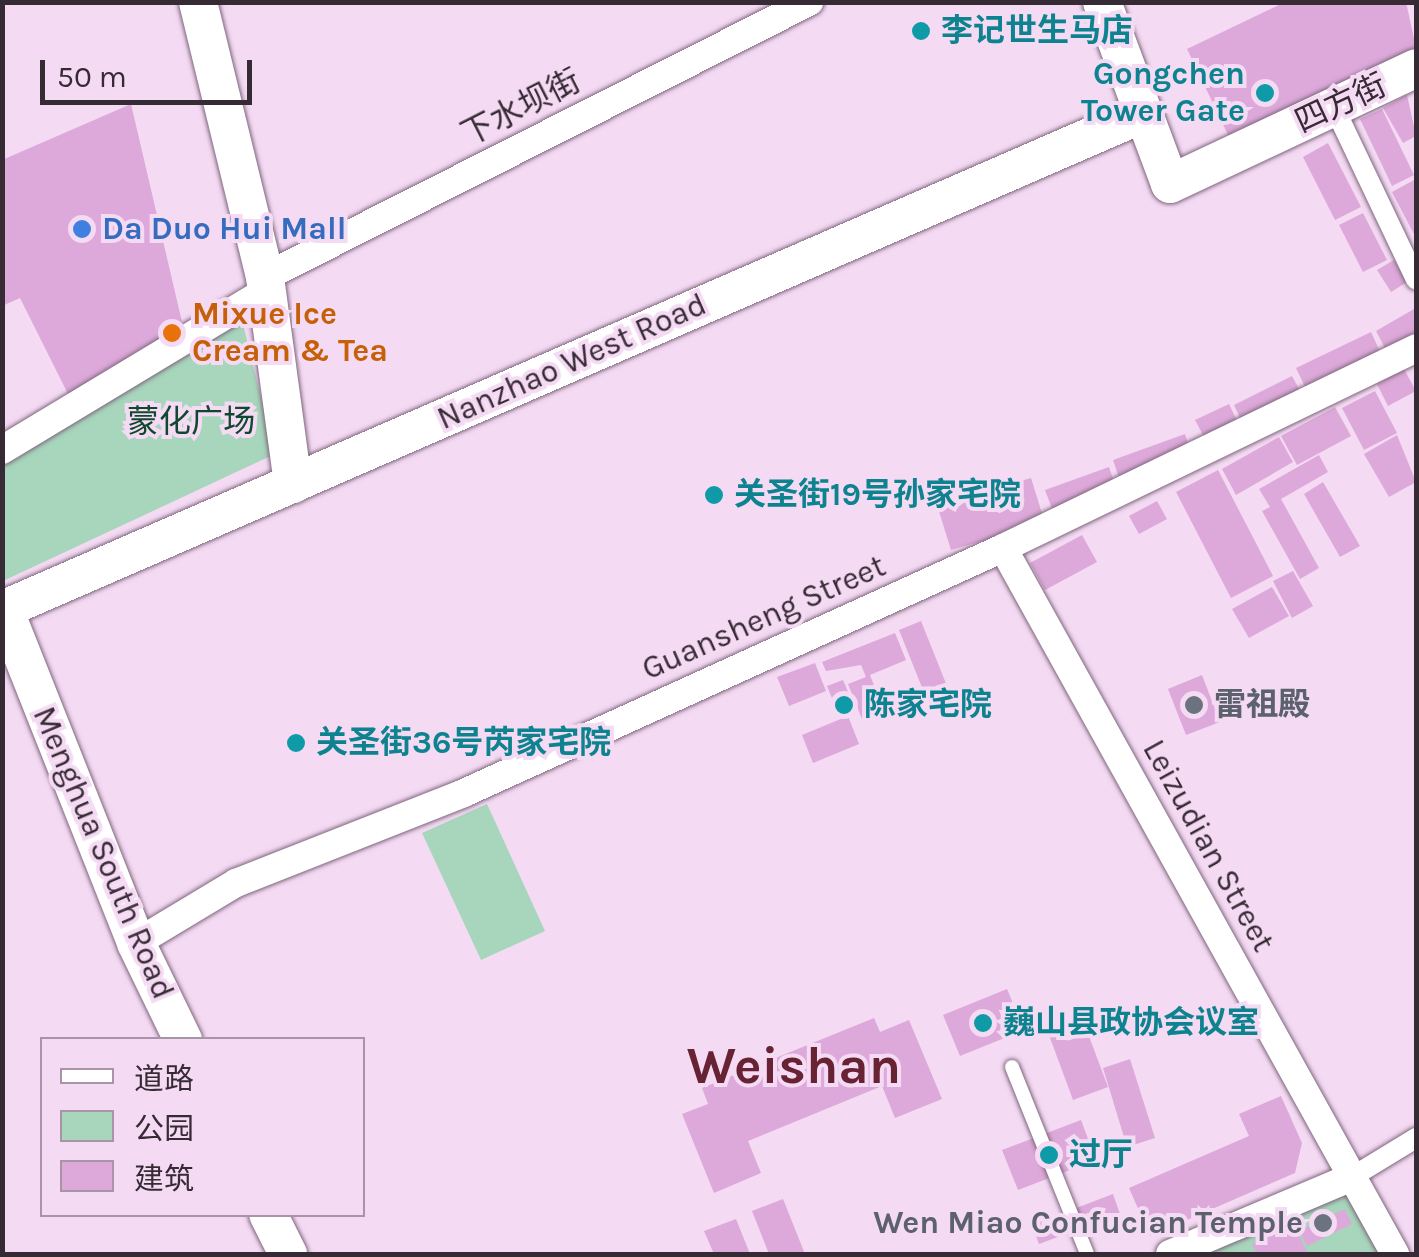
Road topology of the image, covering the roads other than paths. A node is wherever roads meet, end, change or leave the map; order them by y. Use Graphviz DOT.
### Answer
graph roads {
  1 [pos="198,2"];
  2 [pos="809,2"];
  3 [pos="1102,2"];
  4 [pos="1416,68"];
  5 [pos="1334,106"];
  6 [pos="1142,114"];
  7 [pos="1416,280"];
  8 [pos="266,284"];
  9 [pos="1416,348"];
  10 [pos="2,450"];
  11 [pos="293,484"];
  12 [pos="1004,548"];
  13 [pos="3,610"];
  14 [pos="136,943"];
  15 [pos="182,1037"];
  16 [pos="1012,1067"];
  17 [pos="1416,1138"];
  18 [pos="1352,1178"];
  19 [pos="270,1217"];
  20 [pos="288,1254"];
  21 [pos="1088,1254"];
  22 [pos="1170,1254"];
  23 [pos="1395,1254"];
  1 -- 8 [label="main road"];
  2 -- 8 [label="street, 下水坝街"];
  3 -- 6 [label="main road, 四方街"];
  4 -- 5 [label="main road, 四方街"];
  5 -- 6 [label="main road, 四方街"];
  5 -- 7 [label="street"];
  6 -- 11 [label="main road, Nanzhao West Road"];
  8 -- 10 [label="street, 下水坝街"];
  8 -- 11 [label="main road"];
  9 -- 12 [label="street, Guansheng Street"];
  11 -- 13 [label="main road, Nanzhao West Road"];
  12 -- 14 [label="street, Guansheng Street"];
  12 -- 18 [label="street, Leizudian Street"];
  13 -- 14 [label="main road, Menghua South Road"];
  14 -- 15 [label="main road, Menghua South Road"];
  16 -- 21 [label="lane"];
  17 -- 18 [label="street"];
  18 -- 22 [label="street"];
  18 -- 23 [label="street, Leizudian Street"];
  19 -- 20 [label="main road"];
}
